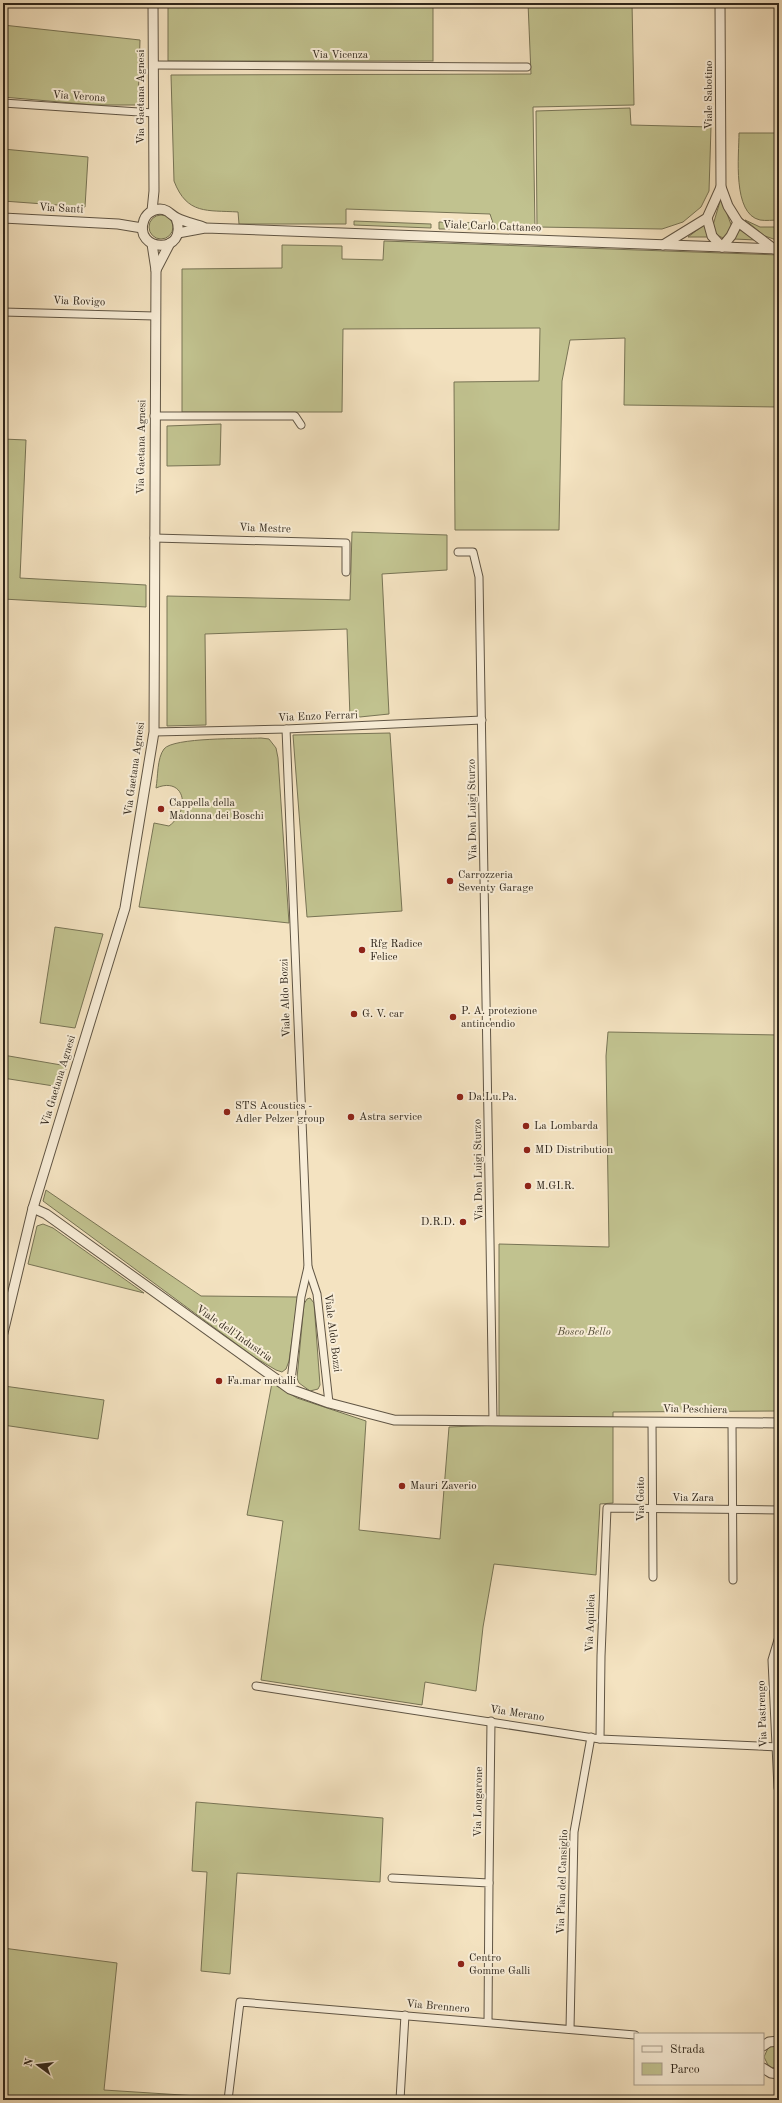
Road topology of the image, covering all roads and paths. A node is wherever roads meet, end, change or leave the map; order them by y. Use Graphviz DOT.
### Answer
graph roads {
  1 [pos="153,3"];
  2 [pos="720,3"];
  3 [pos="153,65"];
  4 [pos="527,66"];
  5 [pos="3,103"];
  6 [pos="154,113"];
  7 [pos="721,187"];
  8 [pos="154,191"];
  9 [pos="165,210"];
  10 [pos="152,211"];
  11 [pos="3,218"];
  12 [pos="176,218"];
  13 [pos="707,218"];
  14 [pos="738,222"];
  15 [pos="143,224"];
  16 [pos="205,228"];
  17 [pos="178,233"];
  18 [pos="170,243"];
  19 [pos="152,244"];
  20 [pos="663,245"];
  21 [pos="722,247"];
  22 [pos="776,249"];
  23 [pos="156,270"];
  24 [pos="3,312"];
  25 [pos="155,316"];
  26 [pos="154,416"];
  27 [pos="301,425"];
  28 [pos="154,538"];
  29 [pos="458,552"];
  30 [pos="346,572"];
  31 [pos="482,720"];
  32 [pos="286,729"];
  33 [pos="154,732"];
  34 [pos="33,1208"];
  35 [pos="308,1266"];
  36 [pos="3,1334"];
  37 [pos="290,1389"];
  38 [pos="329,1403"];
  39 [pos="493,1421"];
  40 [pos="652,1422"];
  41 [pos="732,1423"];
  42 [pos="779,1423"];
  43 [pos="607,1508"];
  44 [pos="652,1509"];
  45 [pos="733,1510"];
  46 [pos="779,1510"];
  47 [pos="653,1577"];
  48 [pos="733,1580"];
  49 [pos="779,1640"];
  50 [pos="776,1660"];
  51 [pos="256,1686"];
  52 [pos="491,1722"];
  53 [pos="591,1737"];
  54 [pos="600,1739"];
  55 [pos="777,1747"];
  56 [pos="779,1788"];
  57 [pos="392,1878"];
  58 [pos="489,1883"];
  59 [pos="405,2015"];
  60 [pos="488,2022"];
  61 [pos="570,2029"];
  62 [pos="634,2035"];
  63 [pos="779,2041"];
  64 [pos="764,2044"];
  65 [pos="771,2072"];
  66 [pos="779,2078"];
  67 [pos="228,2100"];
  68 [pos="400,2100"];
  1 -- 3 [label="street, Via Gaetana Agnesi"];
  2 -- 7 [label="street, Viale Sabotino"];
  3 -- 4 [label="street, Via Vicenza"];
  3 -- 6 [label="street, Via Gaetana Agnesi"];
  5 -- 6 [label="street, Via Verona"];
  6 -- 8 [label="street, Via Gaetana Agnesi"];
  7 -- 13 [label="street"];
  7 -- 14 [label="street"];
  8 -- 9 [label="street"];
  8 -- 10 [label="street, Via Gaetana Agnesi"];
  9 -- 10 [label="street"];
  9 -- 12 [label="street"];
  10 -- 15 [label="street"];
  11 -- 15 [label="street, Via Santi"];
  12 -- 16 [label="street, Viale Carlo Cattaneo"];
  12 -- 17 [label="street"];
  13 -- 20 [label="street"];
  13 -- 21 [label="street"];
  14 -- 21 [label="street"];
  14 -- 22 [label="street"];
  15 -- 19 [label="street"];
  16 -- 17 [label="street, Viale Carlo Cattaneo"];
  16 -- 20 [label="street, Viale Carlo Cattaneo"];
  17 -- 18 [label="street"];
  18 -- 19 [label="street"];
  18 -- 23 [label="street, Via Gaetana Agnesi"];
  19 -- 23 [label="street, Via Gaetana Agnesi"];
  20 -- 21 [label="street, Viale Carlo Cattaneo"];
  21 -- 22 [label="street, Viale Carlo Cattaneo"];
  23 -- 25 [label="street, Via Gaetana Agnesi"];
  24 -- 25 [label="street, Via Rovigo"];
  25 -- 26 [label="street, Via Gaetana Agnesi"];
  26 -- 27 [label="street"];
  26 -- 28 [label="street, Via Gaetana Agnesi"];
  28 -- 30 [label="street, Via Mestre"];
  28 -- 33 [label="street, Via Gaetana Agnesi"];
  29 -- 31 [label="street, Via Don Luigi Sturzo"];
  31 -- 32 [label="street, Via Enzo Ferrari"];
  31 -- 39 [label="street, Via Don Luigi Sturzo"];
  32 -- 33 [label="street, Via Enzo Ferrari"];
  32 -- 35 [label="street, Viale Aldo Bozzi"];
  33 -- 34 [label="street, Via Gaetana Agnesi"];
  34 -- 36 [label="street, Via Gaetana Agnesi"];
  34 -- 37 [label="street, Viale dell'Industria"];
  35 -- 37 [label="street, Viale Aldo Bozzi"];
  35 -- 38 [label="street, Viale Aldo Bozzi"];
  37 -- 38 [label="street, Viale dell'Industria"];
  38 -- 39 [label="street, Viale dell'Industria"];
  39 -- 40 [label="street, Via Peschiera"];
  40 -- 41 [label="street, Via Peschiera"];
  40 -- 44 [label="street, Via Goito"];
  41 -- 42 [label="street, Via Peschiera"];
  41 -- 45 [label="street"];
  43 -- 44 [label="street, Via Zara"];
  43 -- 54 [label="street, Via Aquileia"];
  44 -- 45 [label="street, Via Zara"];
  44 -- 47 [label="street, Via Goito"];
  45 -- 46 [label="street, Via Zara"];
  45 -- 48 [label="street"];
  49 -- 50 [label="street, Via Pastrengo"];
  50 -- 55 [label="street, Via Pastrengo"];
  51 -- 52 [label="street, Via Merano"];
  52 -- 53 [label="street, Via Merano"];
  52 -- 58 [label="street, Via Longarone"];
  53 -- 54 [label="street, Via Merano"];
  53 -- 61 [label="street, Via Pian del Cansiglio"];
  54 -- 55 [label="street, Via Merano"];
  55 -- 56 [label="street, Via Pastrengo"];
  57 -- 58 [label="street"];
  58 -- 60 [label="street, Via Longarone"];
  59 -- 60 [label="street, Via Brennero"];
  59 -- 67 [label="street, Via Brennero"];
  59 -- 68 [label="street"];
  60 -- 61 [label="street, Via Brennero"];
  61 -- 62 [label="street, Via Brennero"];
  63 -- 64 [label="street"];
  65 -- 66 [label="street"];
}
